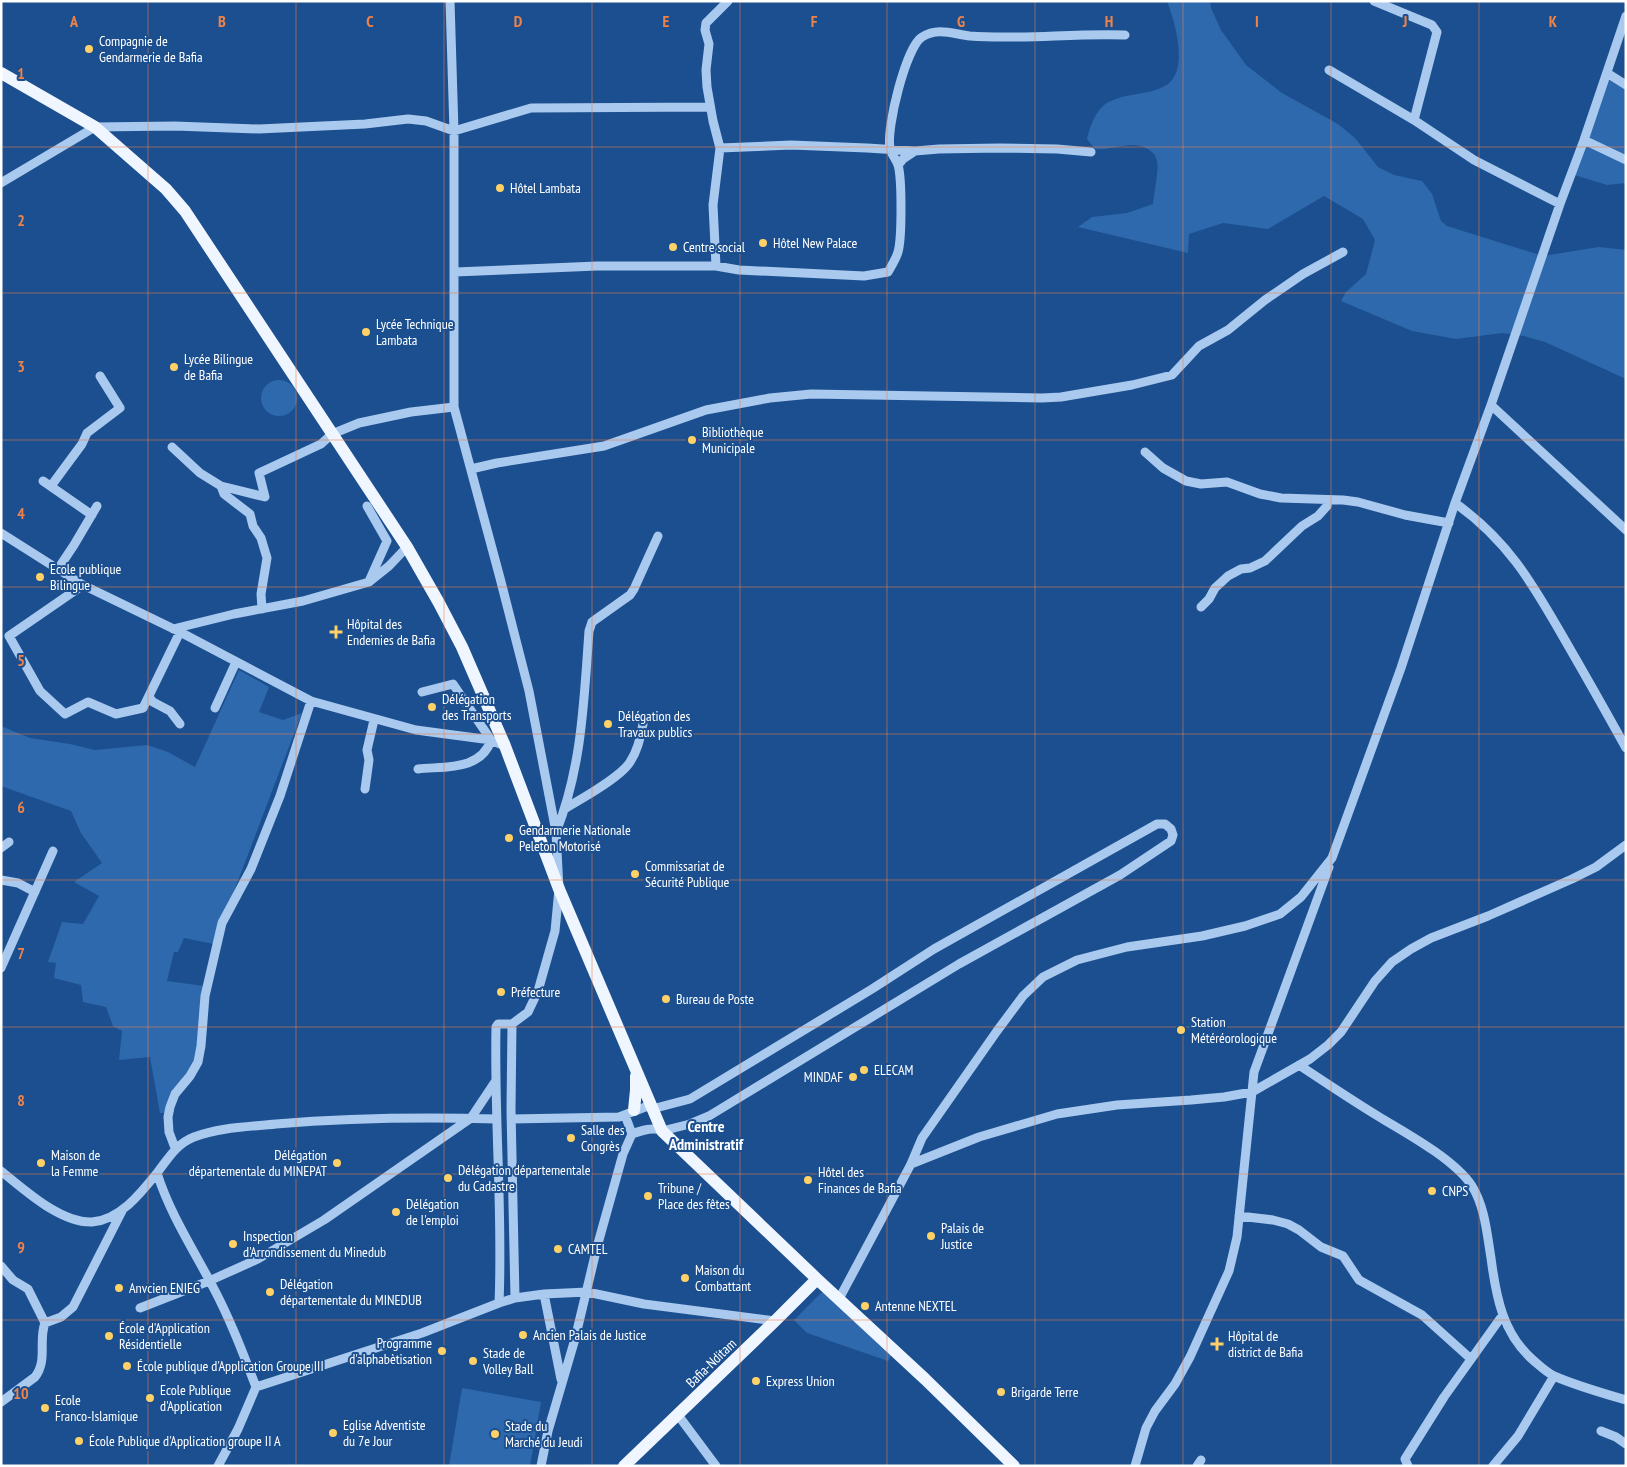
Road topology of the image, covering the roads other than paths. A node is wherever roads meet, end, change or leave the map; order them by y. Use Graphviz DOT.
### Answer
graph roads {
  1 [pos="450,1"];
  2 [pos="728,1"];
  3 [pos="1375,2"];
  4 [pos="1626,16"];
  5 [pos="1125,35"];
  6 [pos="1329,70"];
  7 [pos="1,73"];
  8 [pos="1607,73"];
  9 [pos="1626,84"];
  10 [pos="710,107"];
  11 [pos="1414,120"];
  12 [pos="95,128"];
  13 [pos="454,131"];
  14 [pos="1584,140"];
  15 [pos="720,148"];
  16 [pos="890,149"];
  17 [pos="915,151"];
  18 [pos="1091,152"];
  19 [pos="1626,160"];
  20 [pos="898,165"];
  21 [pos="1,183"];
  22 [pos="1560,204"];
  23 [pos="1343,252"];
  24 [pos="716,266"];
  25 [pos="455,272"];
  26 [pos="100,376"];
  27 [pos="1491,405"];
  28 [pos="454,407"];
  29 [pos="332,434"];
  30 [pos="172,447"];
  31 [pos="1145,452"];
  32 [pos="471,469"];
  33 [pos="221,486"];
  34 [pos="1328,500"];
  35 [pos="1456,503"];
  36 [pos="367,506"];
  37 [pos="1449,523"];
  38 [pos="1626,530"];
  39 [pos="1,533"];
  40 [pos="658,536"];
  41 [pos="407,546"];
  42 [pos="58,569"];
  43 [pos="369,582"];
  44 [pos="83,585"];
  45 [pos="1201,607"];
  46 [pos="262,609"];
  47 [pos="176,630"];
  48 [pos="236,662"];
  49 [pos="422,692"];
  50 [pos="149,697"];
  51 [pos="310,701"];
  52 [pos="215,708"];
  53 [pos="374,720"];
  54 [pos="180,724"];
  55 [pos="643,724"];
  56 [pos="492,740"];
  57 [pos="505,746"];
  58 [pos="1626,748"];
  59 [pos="418,769"];
  60 [pos="365,789"];
  61 [pos="566,808"];
  62 [pos="556,832"];
  63 [pos="9,842"];
  64 [pos="1626,845"];
  65 [pos="1,848"];
  66 [pos="53,850"];
  67 [pos="1332,858"];
  68 [pos="1,880"];
  69 [pos="559,889"];
  70 [pos="35,892"];
  71 [pos="1,968"];
  72 [pos="512,1024"];
  73 [pos="1299,1064"];
  74 [pos="636,1071"];
  75 [pos="495,1082"];
  76 [pos="1252,1092"];
  77 [pos="652,1109"];
  78 [pos="629,1113"];
  79 [pos="496,1114"];
  80 [pos="511,1114"];
  81 [pos="471,1118"];
  82 [pos="662,1131"];
  83 [pos="632,1134"];
  84 [pos="175,1148"];
  85 [pos="911,1164"];
  86 [pos="1,1171"];
  87 [pos="157,1173"];
  88 [pos="122,1211"];
  89 [pos="1238,1216"];
  90 [pos="1,1266"];
  91 [pos="817,1279"];
  92 [pos="210,1280"];
  93 [pos="586,1292"];
  94 [pos="544,1294"];
  95 [pos="515,1298"];
  96 [pos="839,1299"];
  97 [pos="498,1303"];
  98 [pos="140,1308"];
  99 [pos="1502,1316"];
  100 [pos="775,1322"];
  101 [pos="45,1323"];
  102 [pos="1472,1360"];
  103 [pos="1554,1376"];
  104 [pos="562,1384"];
  105 [pos="256,1387"];
  106 [pos="1626,1400"];
  107 [pos="1,1402"];
  108 [pos="678,1415"];
  109 [pos="1601,1430"];
  110 [pos="1626,1444"];
  111 [pos="218,1466"];
  112 [pos="541,1466"];
  113 [pos="624,1466"];
  114 [pos="716,1466"];
  115 [pos="1014,1466"];
  116 [pos="1135,1466"];
  117 [pos="1408,1466"];
  118 [pos="1493,1466"];
  1 -- 13 [label="street"];
  2 -- 10 [label="street"];
  3 -- 11 [label="street"];
  4 -- 8 [label="street"];
  5 -- 16 [label="street"];
  6 -- 11 [label="street"];
  7 -- 12 [label="main road"];
  8 -- 9 [label="street"];
  8 -- 14 [label="street"];
  10 -- 13 [label="street"];
  10 -- 15 [label="street"];
  11 -- 22 [label="street"];
  12 -- 13 [label="street"];
  12 -- 21 [label="street"];
  12 -- 29 [label="main road"];
  13 -- 25 [label="street"];
  14 -- 19 [label="street"];
  14 -- 22 [label="street"];
  15 -- 16 [label="street"];
  15 -- 24 [label="street"];
  16 -- 17 [label="street"];
  16 -- 20 [label="street"];
  17 -- 18 [label="street"];
  17 -- 20 [label="street"];
  20 -- 24 [label="street"];
  22 -- 27 [label="street"];
  23 -- 32 [label="street"];
  24 -- 25 [label="street"];
  25 -- 28 [label="street"];
  26 -- 42 [label="street"];
  27 -- 35 [label="street"];
  27 -- 38 [label="street"];
  28 -- 29 [label="street"];
  28 -- 32 [label="street"];
  29 -- 33 [label="street"];
  29 -- 41 [label="main road"];
  30 -- 33 [label="street"];
  31 -- 34 [label="street"];
  32 -- 62 [label="street"];
  33 -- 46 [label="street"];
  34 -- 37 [label="street"];
  34 -- 45 [label="street"];
  35 -- 37 [label="street"];
  35 -- 58 [label="street"];
  36 -- 43 [label="street"];
  37 -- 67 [label="street"];
  39 -- 42 [label="street"];
  40 -- 61 [label="street"];
  41 -- 43 [label="street"];
  41 -- 57 [label="main road"];
  42 -- 44 [label="street"];
  43 -- 46 [label="street"];
  44 -- 47 [label="street"];
  44 -- 50 [label="street"];
  46 -- 47 [label="street"];
  47 -- 48 [label="street"];
  47 -- 50 [label="street"];
  48 -- 51 [label="street"];
  48 -- 52 [label="street"];
  49 -- 56 [label="street"];
  50 -- 54 [label="street"];
  51 -- 53 [label="street"];
  51 -- 84 [label="street"];
  53 -- 56 [label="street"];
  53 -- 60 [label="street"];
  55 -- 61 [label="street"];
  56 -- 57 [label="street"];
  56 -- 59 [label="street"];
  57 -- 69 [label="main road"];
  61 -- 62 [label="street"];
  62 -- 69 [label="street"];
  63 -- 65 [label="street"];
  64 -- 73 [label="street"];
  66 -- 70 [label="street"];
  67 -- 76 [label="street"];
  67 -- 85 [label="street"];
  68 -- 70 [label="street"];
  69 -- 72 [label="street"];
  69 -- 74 [label="main road"];
  70 -- 71 [label="street"];
  72 -- 75 [label="street"];
  72 -- 80 [label="street"];
  73 -- 76 [label="street"];
  73 -- 99 [label="street"];
  74 -- 77 [label="main road"];
  74 -- 78 [label="main road"];
  75 -- 79 [label="street"];
  75 -- 81 [label="street"];
  76 -- 85 [label="street"];
  76 -- 89 [label="street"];
  77 -- 78 [label="street"];
  77 -- 82 [label="main road"];
  77 -- 82 [label="street"];
  78 -- 80 [label="street"];
  78 -- 83 [label="street"];
  79 -- 80 [label="street"];
  79 -- 81 [label="street"];
  79 -- 97 [label="street"];
  80 -- 95 [label="street"];
  81 -- 84 [label="street"];
  81 -- 92 [label="street"];
  82 -- 83 [label="street"];
  82 -- 91 [label="main road"];
  83 -- 93 [label="street"];
  84 -- 87 [label="street"];
  85 -- 96 [label="street"];
  86 -- 88 [label="street"];
  87 -- 88 [label="street"];
  87 -- 92 [label="street"];
  88 -- 101 [label="street"];
  89 -- 102 [label="street"];
  89 -- 116 [label="street"];
  90 -- 101 [label="street"];
  91 -- 96 [label="main road"];
  91 -- 100 [label="main road, Bafia-Nditam"];
  92 -- 98 [label="street"];
  92 -- 105 [label="street"];
  93 -- 94 [label="street"];
  93 -- 100 [label="street"];
  93 -- 104 [label="street"];
  94 -- 95 [label="street"];
  94 -- 104 [label="street"];
  95 -- 97 [label="street"];
  96 -- 115 [label="main road"];
  97 -- 105 [label="street"];
  99 -- 102 [label="street"];
  99 -- 103 [label="street"];
  100 -- 108 [label="main road, Bafia-Nditam"];
  101 -- 107 [label="street"];
  102 -- 117 [label="street"];
  103 -- 106 [label="street"];
  103 -- 118 [label="street"];
  104 -- 112 [label="street"];
  105 -- 111 [label="street"];
  108 -- 113 [label="main road, Bafia-Nditam"];
  108 -- 114 [label="street"];
  109 -- 110 [label="street"];
}
